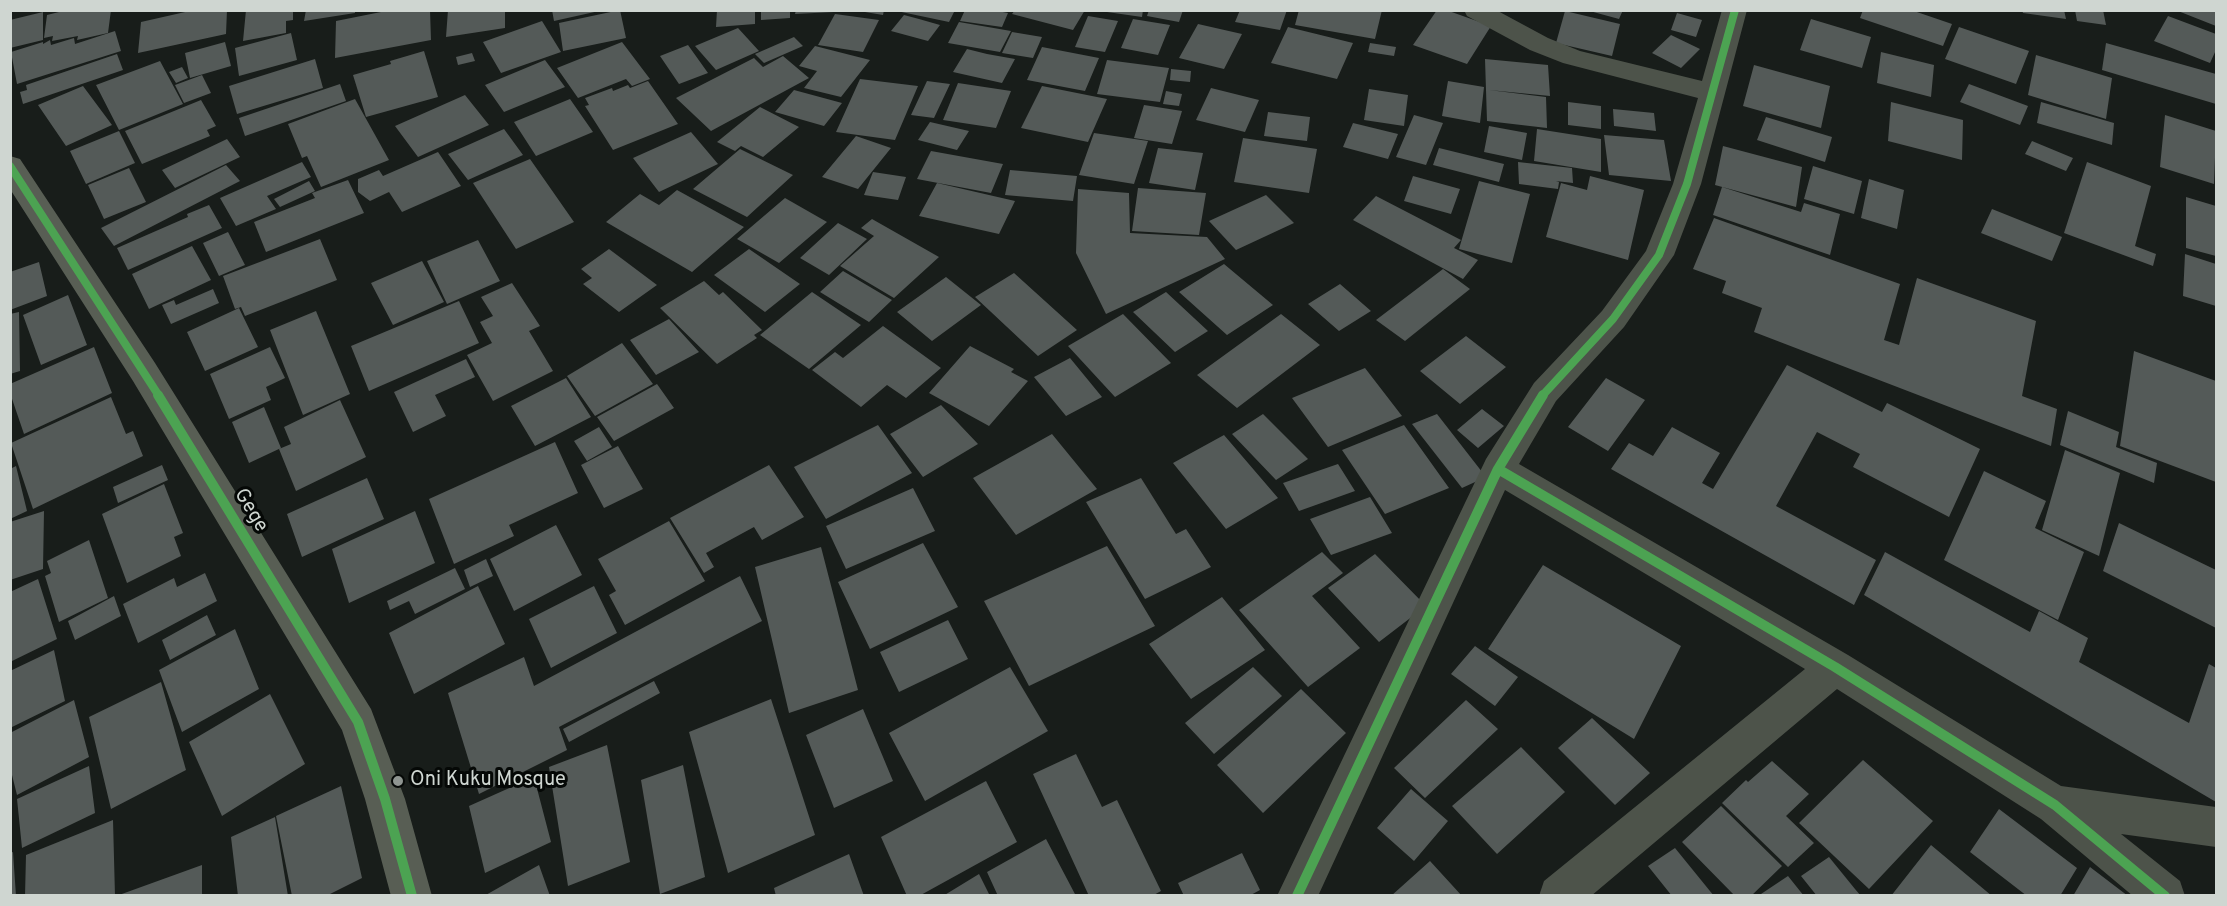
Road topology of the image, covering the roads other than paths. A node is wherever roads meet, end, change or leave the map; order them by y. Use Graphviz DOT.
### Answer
graph roads {
  1 [pos="1476,10"];
  2 [pos="1735,10"];
  3 [pos="1713,93"];
  4 [pos="10,166"];
  5 [pos="1498,469"];
  6 [pos="1835,667"];
  7 [pos="2055,805"];
  8 [pos="2217,827"];
  9 [pos="412,896"];
  10 [pos="1297,896"];
  11 [pos="1559,896"];
  12 [pos="2165,896"];
  1 -- 3 [label="street"];
  2 -- 3 [label="street"];
  3 -- 5 [label="street"];
  4 -- 9 [label="street, Gege"];
  5 -- 6 [label="street"];
  5 -- 10 [label="street"];
  6 -- 7 [label="street"];
  6 -- 11 [label="street"];
  7 -- 8 [label="street"];
  7 -- 12 [label="street"];
}
